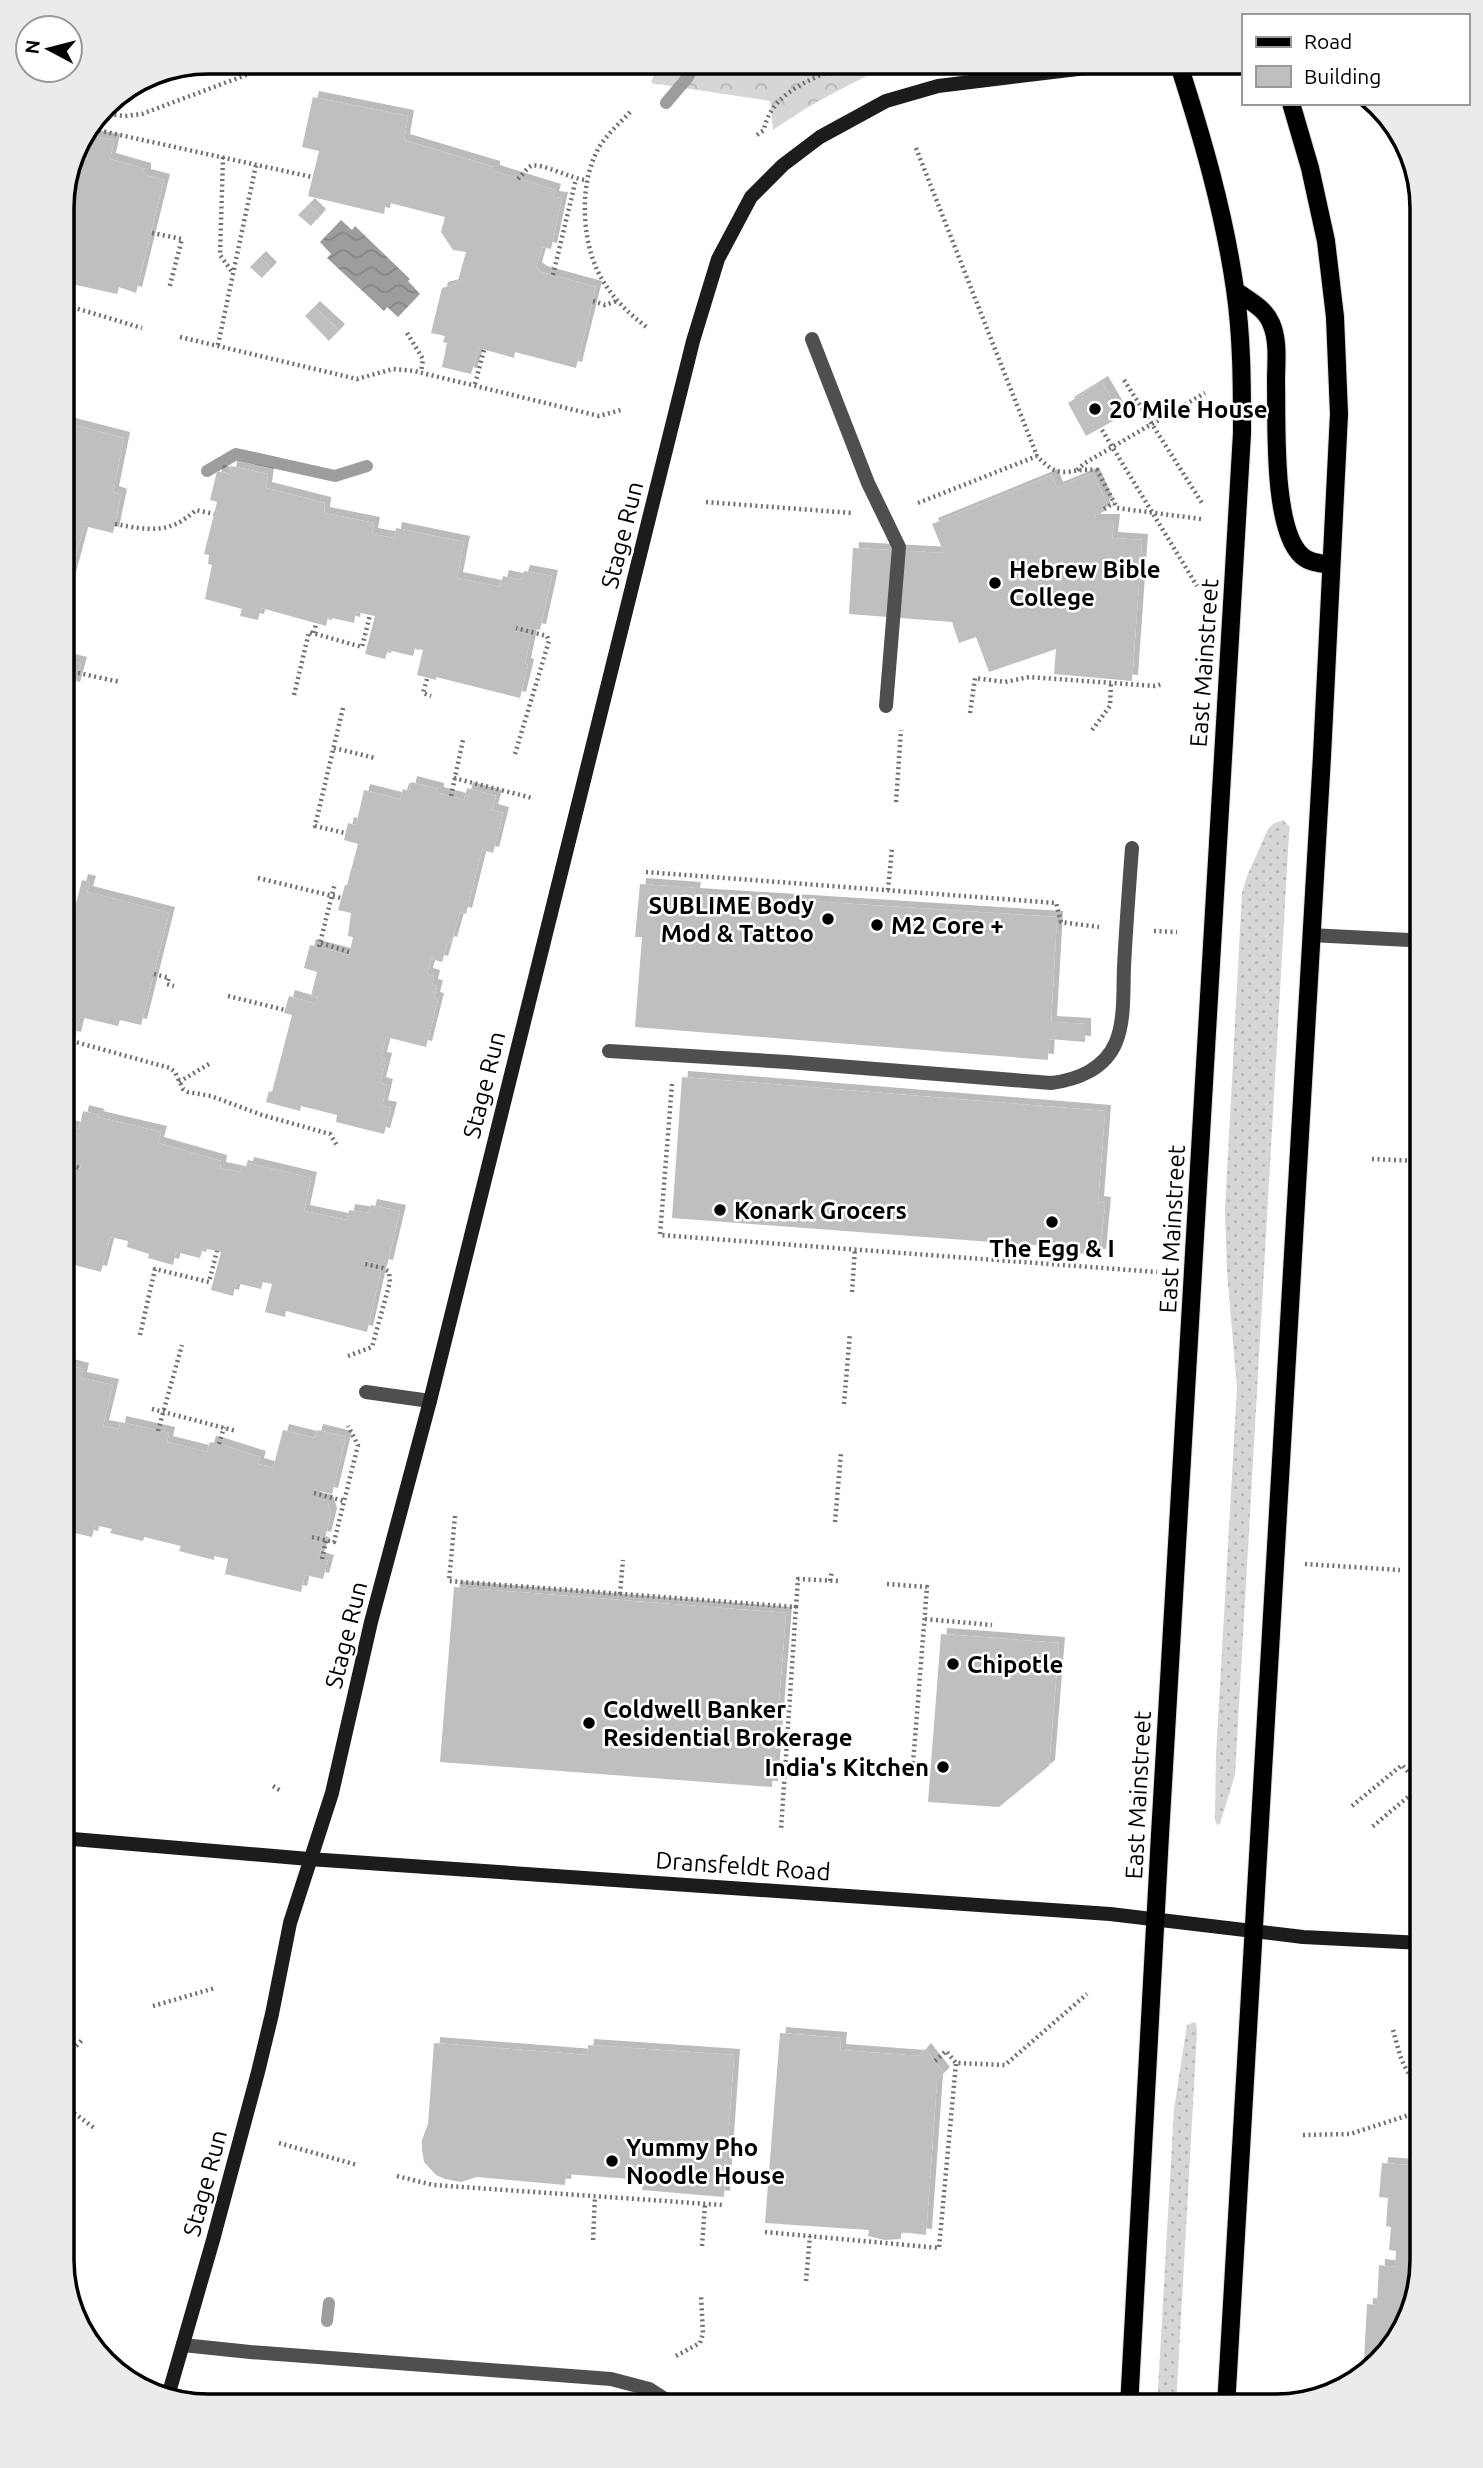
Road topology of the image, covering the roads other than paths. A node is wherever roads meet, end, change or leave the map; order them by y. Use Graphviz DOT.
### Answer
graph roads {
  1 [pos="1038,74"];
  2 [pos="1182,74"];
  3 [pos="1293,105"];
  4 [pos="1236,291"];
  5 [pos="812,339"];
  6 [pos="1331,565"];
  7 [pos="886,706"];
  8 [pos="1132,848"];
  9 [pos="1310,935"];
  10 [pos="1409,940"];
  11 [pos="609,1051"];
  12 [pos="366,1392"];
  13 [pos="430,1401"];
  14 [pos="74,1839"];
  15 [pos="309,1859"];
  16 [pos="1156,1919"];
  17 [pos="1253,1932"];
  18 [pos="1410,1942"];
  19 [pos="183,2345"];
  20 [pos="170,2389"];
  21 [pos="657,2394"];
  22 [pos="1130,2394"];
  23 [pos="1227,2394"];
  1 -- 13 [label="street, Stage Run"];
  2 -- 4 [label="main road, East Mainstreet"];
  3 -- 6 [label="main road"];
  4 -- 6 [label="main road"];
  4 -- 16 [label="main road, East Mainstreet"];
  5 -- 7 [label="street"];
  6 -- 9 [label="main road"];
  8 -- 11 [label="street"];
  9 -- 10 [label="street"];
  9 -- 17 [label="main road"];
  12 -- 13 [label="street"];
  13 -- 15 [label="street, Stage Run"];
  14 -- 15 [label="street, Dransfeldt Road"];
  15 -- 16 [label="street, Dransfeldt Road"];
  15 -- 19 [label="street, Stage Run"];
  16 -- 17 [label="street, Dransfeldt Road"];
  16 -- 22 [label="main road, East Mainstreet"];
  17 -- 18 [label="street, Dransfeldt Road"];
  17 -- 23 [label="main road"];
  19 -- 20 [label="street, Stage Run"];
  19 -- 21 [label="street"];
}
